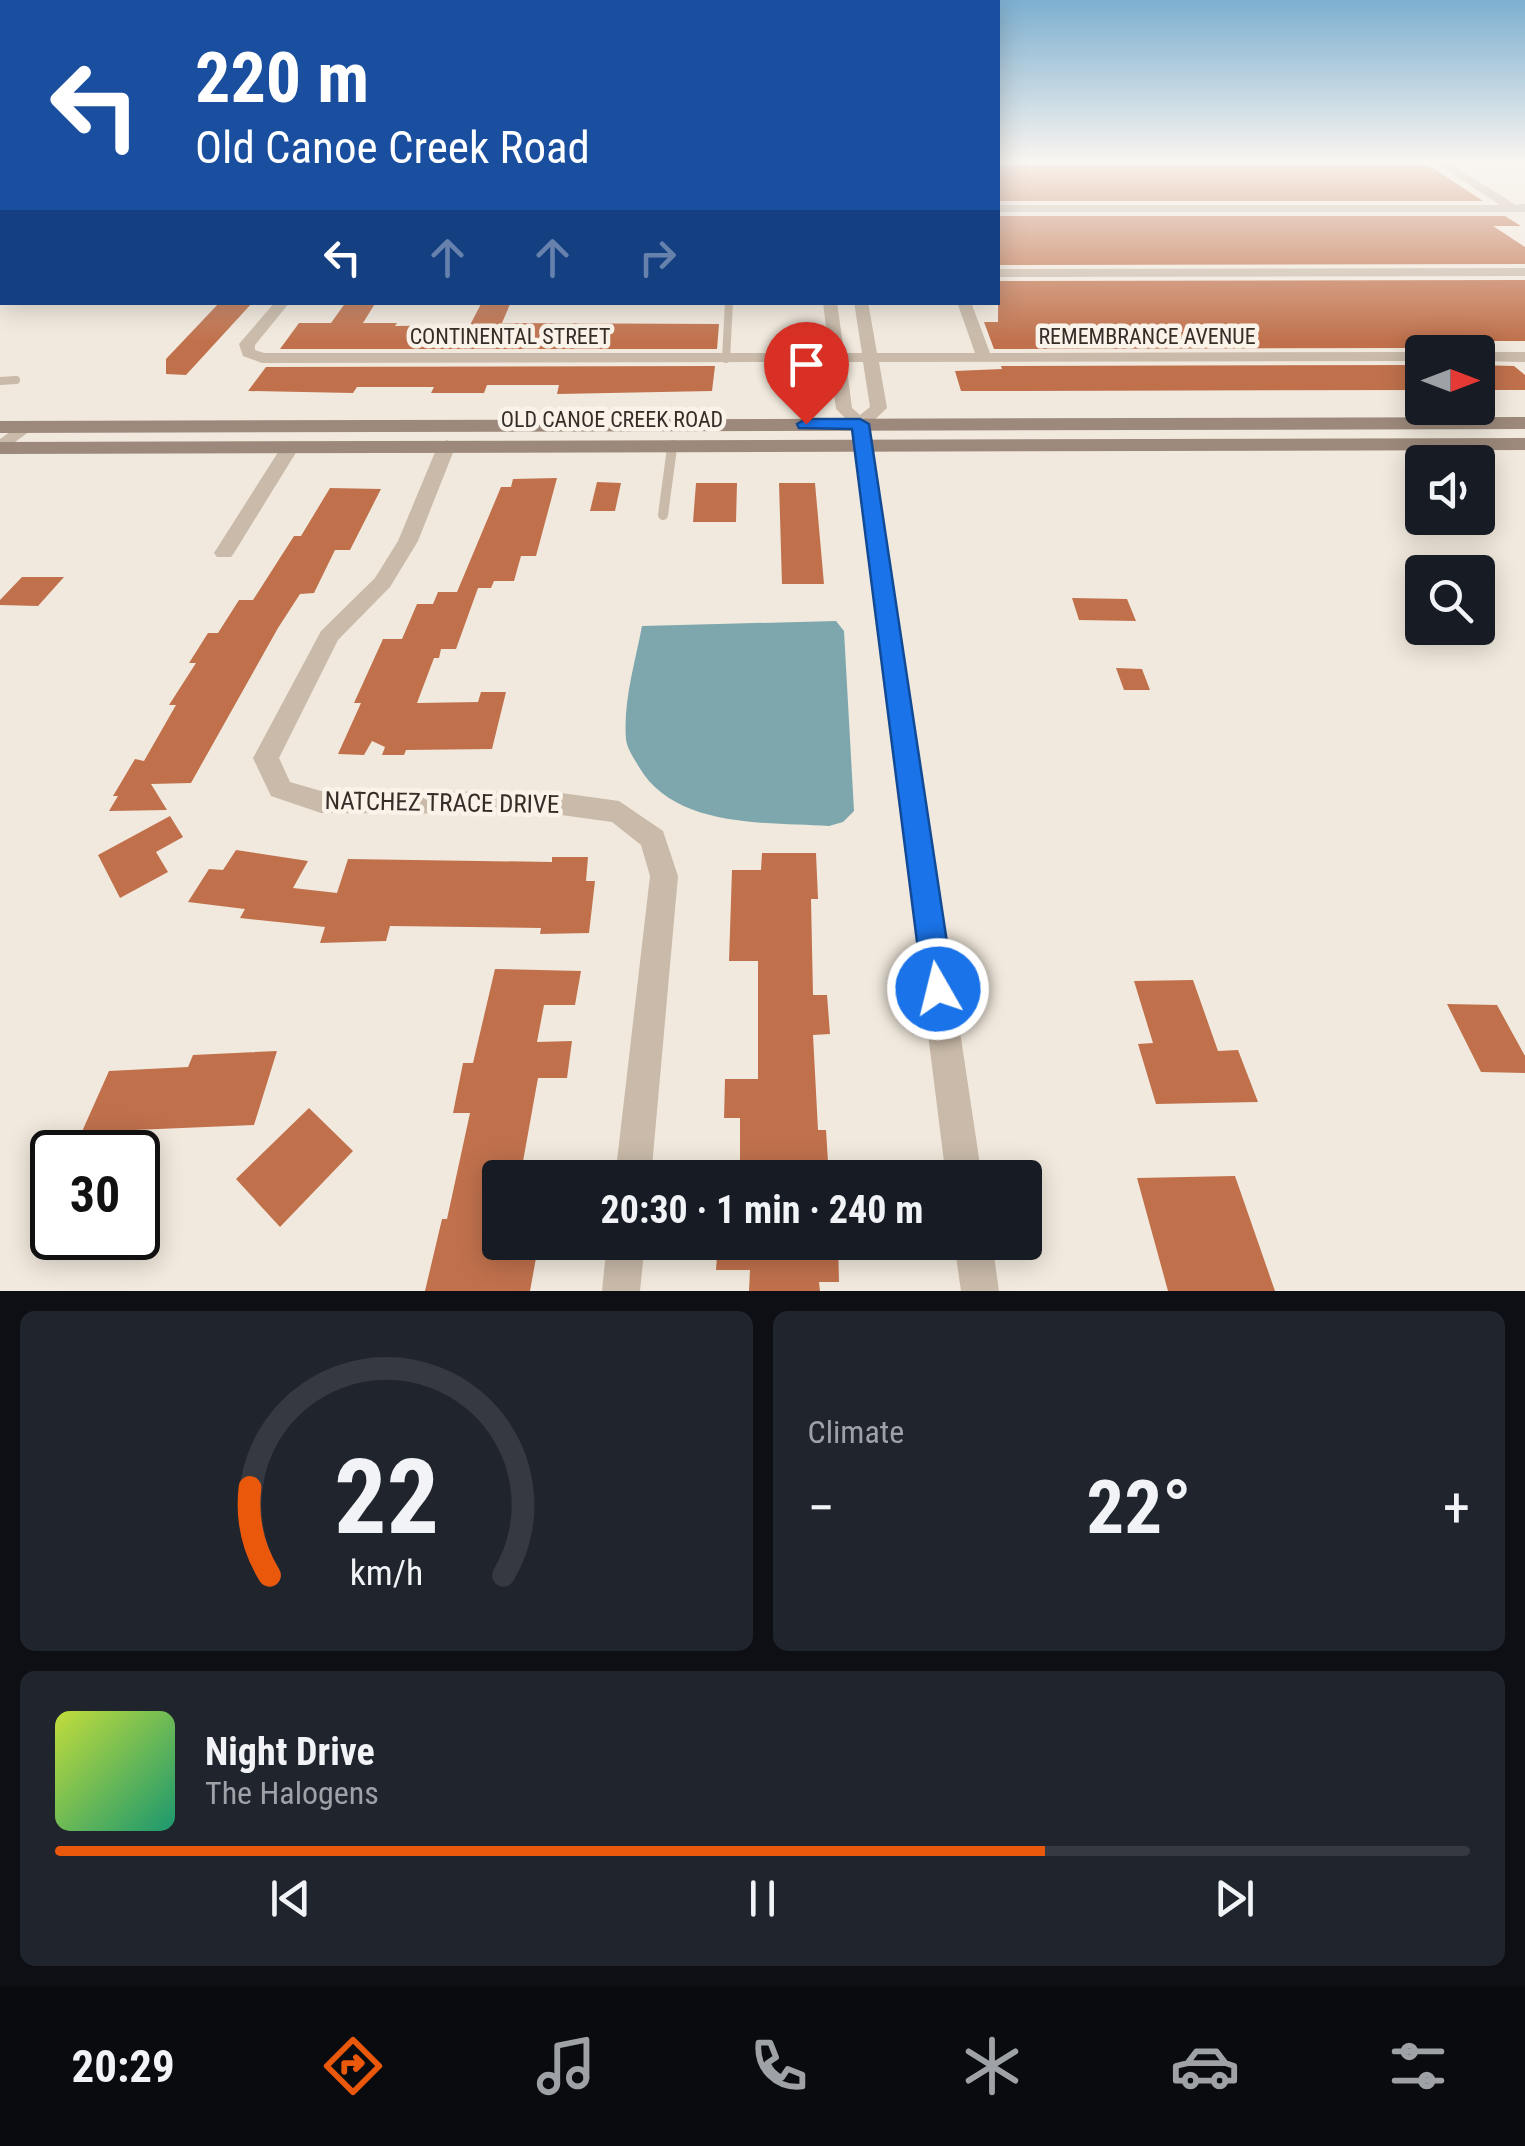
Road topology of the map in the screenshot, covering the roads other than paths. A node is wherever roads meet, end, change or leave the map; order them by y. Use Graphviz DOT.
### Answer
graph roads {
  1 [pos="1525,272"];
  2 [pos="1000,273"];
  3 [pos="280,305"];
  4 [pos="729,305"];
  5 [pos="830,305"];
  6 [pos="862,305"];
  7 [pos="965,305"];
  8 [pos="1405,357"];
  9 [pos="1495,357"];
  10 [pos="1525,357"];
  11 [pos="726,359"];
  12 [pos="837,359"];
  13 [pos="871,359"];
  14 [pos="985,359"];
  15 [pos="0,380"];
  16 [pos="16,380"];
  17 [pos="1525,423"];
  18 [pos="24,426"];
  19 [pos="0,427"];
  20 [pos="862,433"];
  21 [pos="673,444"];
  22 [pos="1525,444"];
  23 [pos="447,445"];
  24 [pos="291,446"];
  25 [pos="0,448"];
  26 [pos="663,515"];
  27 [pos="224,553"];
  28 [pos="635,1160"];
  29 [pos="962,1160"];
  30 [pos="624,1260"];
  31 [pos="976,1260"];
  32 [pos="621,1291"];
  33 [pos="980,1291"];
  1 -- 2 [label="street"];
  3 -- 11 [label="street, CONTINENTAL STREET"];
  4 -- 11 [label="lane"];
  5 -- 12 [label="street"];
  6 -- 13 [label="street"];
  7 -- 14 [label="street"];
  8 -- 14 [label="street, REMEMBRANCE AVENUE"];
  9 -- 10 [label="street"];
  11 -- 12 [label="street, CONTINENTAL STREET"];
  12 -- 13 [label="street, CONTINENTAL STREET"];
  12 -- 20 [label="street"];
  13 -- 14 [label="street, REMEMBRANCE AVENUE"];
  13 -- 20 [label="street"];
  15 -- 16 [label="lane"];
  17 -- 20 [label="main road, OLD CANOE CREEK ROAD"];
  18 -- 19 [label="main road, OLD CANOE CREEK ROAD"];
  18 -- 20 [label="main road, OLD CANOE CREEK ROAD"];
  18 -- 25 [label="street"];
  20 -- 21 [label="main road, OLD CANOE CREEK ROAD"];
  20 -- 22 [label="main road, OLD CANOE CREEK ROAD"];
  20 -- 29 [label="street"];
  21 -- 23 [label="main road, OLD CANOE CREEK ROAD"];
  21 -- 26 [label="lane"];
  23 -- 24 [label="main road, OLD CANOE CREEK ROAD"];
  23 -- 28 [label="street, NATCHEZ TRACE DRIVE"];
  24 -- 25 [label="main road, OLD CANOE CREEK ROAD"];
  24 -- 27 [label="street"];
  30 -- 32 [label="street"];
  31 -- 33 [label="street"];
}
